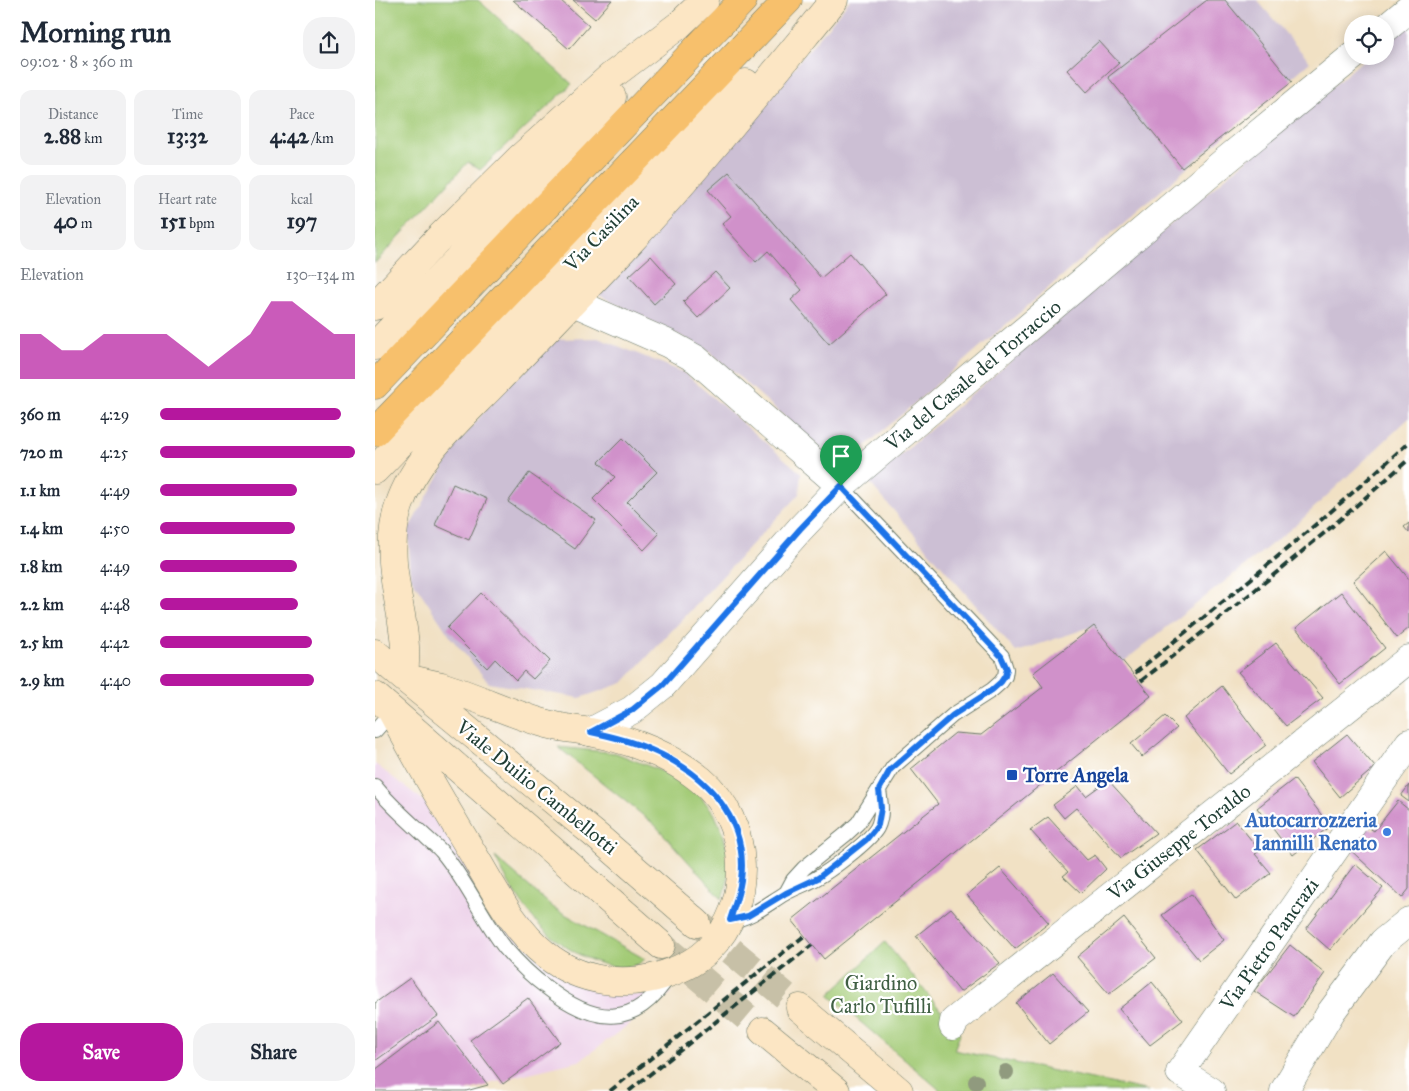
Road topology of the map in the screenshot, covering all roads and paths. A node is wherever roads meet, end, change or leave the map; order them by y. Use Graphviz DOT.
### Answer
graph roads {
  1 [pos="705,0"];
  2 [pos="743,0"];
  3 [pos="788,0"];
  4 [pos="833,0"];
  5 [pos="1409,9"];
  6 [pos="1394,22"];
  7 [pos="679,25"];
  8 [pos="1344,63"];
  9 [pos="573,302"];
  10 [pos="375,306"];
  11 [pos="375,346"];
  12 [pos="375,385"];
  13 [pos="375,432"];
  14 [pos="375,470"];
  15 [pos="841,486"];
  16 [pos="375,653"];
  17 [pos="1409,660"];
  18 [pos="403,677"];
  19 [pos="379,714"];
  20 [pos="591,732"];
  21 [pos="1409,743"];
  22 [pos="375,786"];
  23 [pos="879,790"];
  24 [pos="786,893"];
  25 [pos="730,920"];
  26 [pos="1409,921"];
  27 [pos="697,923"];
  28 [pos="661,945"];
  29 [pos="671,972"];
  30 [pos="800,1008"];
  31 [pos="953,1026"];
  32 [pos="763,1031"];
  33 [pos="836,1091"];
  34 [pos="899,1091"];
  35 [pos="1211,1091"];
  36 [pos="1284,1091"];
  1 -- 7 [label="main road"];
  2 -- 12 [label="main road"];
  3 -- 13 [label="main road, Via Casilina"];
  4 -- 9 [label="main road"];
  4 -- 14 [label="main road, Via Casilina"];
  5 -- 6 [label="street"];
  7 -- 10 [label="main road"];
  7 -- 11 [label="main road"];
  8 -- 15 [label="street, Via del Casale del Torraccio"];
  9 -- 15 [label="street"];
  9 -- 18 [label="main road"];
  15 -- 20 [label="street, Via del Casale del Torraccio"];
  15 -- 23 [label="lane"];
  16 -- 18 [label="main road, Viale Duilio Cambellotti"];
  17 -- 31 [label="street, Via Giuseppe Toraldo"];
  18 -- 20 [label="main road"];
  18 -- 27 [label="main road, Viale Duilio Cambellotti"];
  19 -- 28 [label="main road, Viale Duilio Cambellotti"];
  19 -- 29 [label="main road"];
  20 -- 25 [label="main road"];
  21 -- 35 [label="street, Via Pietro Pancrazi"];
  22 -- 29 [label="lane"];
  23 -- 24 [label="lane"];
  23 -- 24 [label="lane"];
  24 -- 25 [label="lane"];
  25 -- 29 [label="main road"];
  26 -- 36 [label="street"];
  30 -- 34 [label="main road"];
  32 -- 33 [label="main road"];
}
